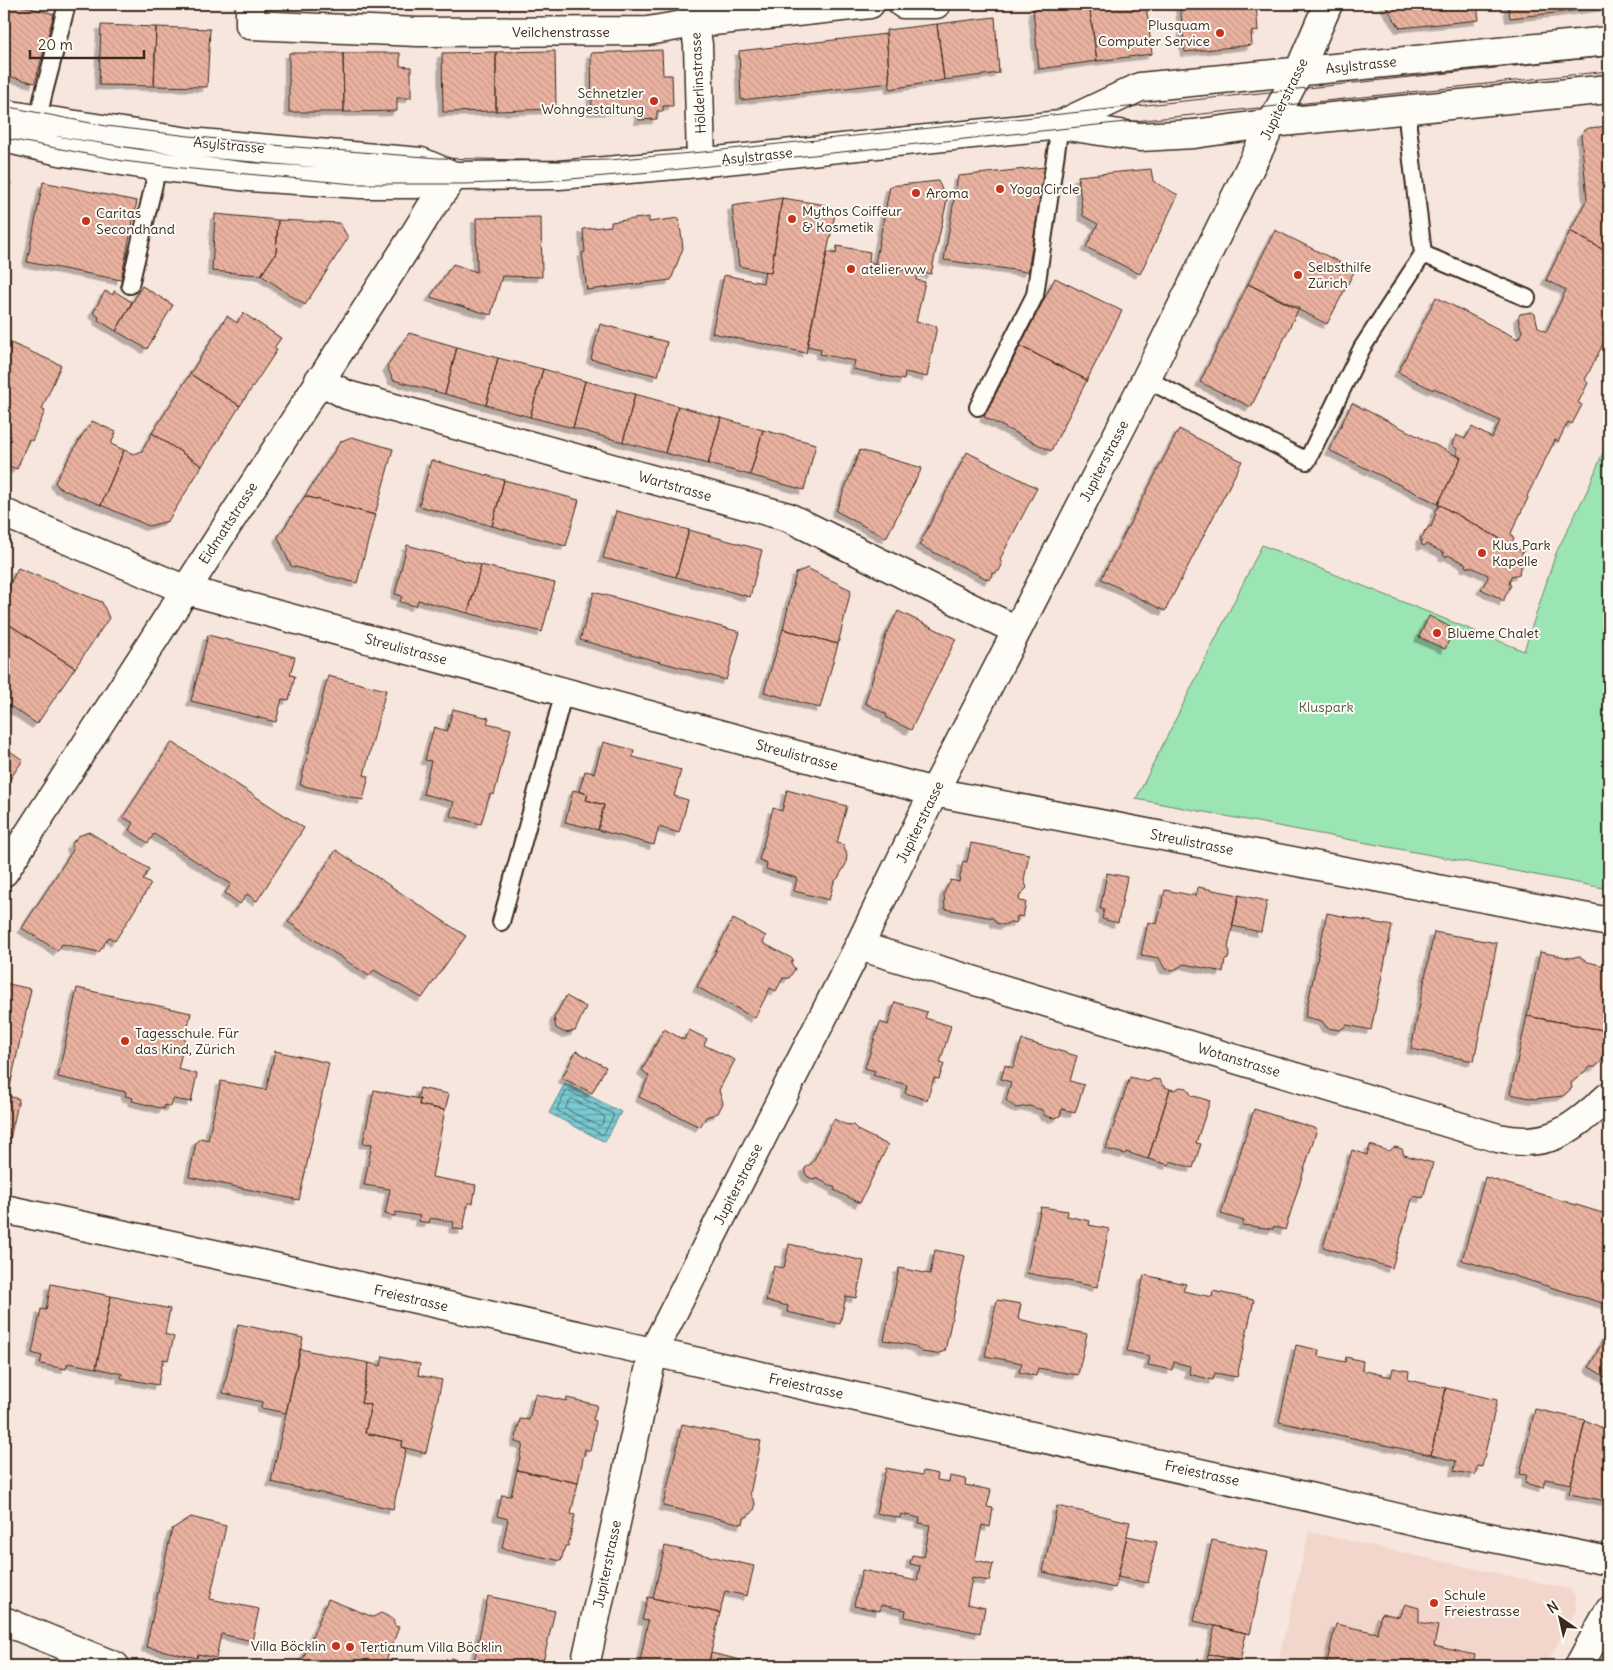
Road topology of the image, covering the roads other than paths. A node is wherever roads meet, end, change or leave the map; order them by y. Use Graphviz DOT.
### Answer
graph roads {
  1 [pos="67,4"];
  2 [pos="870,4"];
  3 [pos="903,4"];
  4 [pos="936,4"];
  5 [pos="1328,4"];
  6 [pos="694,13"];
  7 [pos="250,14"];
  8 [pos="1609,41"];
  9 [pos="1299,71"];
  10 [pos="1609,89"];
  11 [pos="1408,109"];
  12 [pos="4,114"];
  13 [pos="38,120"];
  14 [pos="1272,123"];
  15 [pos="1060,125"];
  16 [pos="4,138"];
  17 [pos="701,162"];
  18 [pos="158,167"];
  19 [pos="454,176"];
  20 [pos="1423,254"];
  21 [pos="130,285"];
  22 [pos="1527,298"];
  23 [pos="319,380"];
  24 [pos="1146,380"];
  25 [pos="978,407"];
  26 [pos="4,513"];
  27 [pos="186,590"];
  28 [pos="1016,630"];
  29 [pos="564,692"];
  30 [pos="934,792"];
  31 [pos="4,872"];
  32 [pos="502,922"];
  33 [pos="1609,922"];
  34 [pos="859,946"];
  35 [pos="1609,1096"];
  36 [pos="4,1208"];
  37 [pos="653,1352"];
  38 [pos="1609,1561"];
  39 [pos="1609,1611"];
  40 [pos="4,1621"];
  41 [pos="115,1666"];
  42 [pos="585,1666"];
  43 [pos="1579,1666"];
  1 -- 13 [label="lane"];
  2 -- 6 [label="street, Veilchenstrasse"];
  3 -- 4 [label="street"];
  5 -- 9 [label="street, Jupiterstrasse"];
  6 -- 7 [label="street, Veilchenstrasse"];
  6 -- 17 [label="street, Hölderlinstrasse"];
  8 -- 9 [label="street, Asylstrasse"];
  9 -- 14 [label="street, Jupiterstrasse"];
  9 -- 15 [label="street, Asylstrasse"];
  10 -- 11 [label="street, Asylstrasse"];
  11 -- 14 [label="street, Asylstrasse"];
  11 -- 20 [label="lane"];
  12 -- 13 [label="street, Asylstrasse"];
  13 -- 19 [label="street, Asylstrasse"];
  14 -- 15 [label="street, Asylstrasse"];
  14 -- 24 [label="street, Jupiterstrasse"];
  15 -- 17 [label="street, Asylstrasse"];
  15 -- 25 [label="lane"];
  16 -- 18 [label="street, Asylstrasse"];
  17 -- 19 [label="street, Asylstrasse"];
  18 -- 19 [label="street, Asylstrasse"];
  18 -- 21 [label="lane"];
  19 -- 23 [label="street, Eidmattstrasse"];
  20 -- 22 [label="lane"];
  20 -- 24 [label="lane"];
  23 -- 27 [label="street, Eidmattstrasse"];
  23 -- 28 [label="street, Wartstrasse"];
  24 -- 28 [label="street, Jupiterstrasse"];
  26 -- 27 [label="street, Streulistrasse"];
  27 -- 29 [label="street, Streulistrasse"];
  27 -- 31 [label="street, Eidmattstrasse"];
  28 -- 30 [label="street, Jupiterstrasse"];
  29 -- 30 [label="street, Streulistrasse"];
  29 -- 32 [label="lane"];
  30 -- 33 [label="street, Streulistrasse"];
  30 -- 34 [label="street, Jupiterstrasse"];
  34 -- 35 [label="street, Wotanstrasse"];
  34 -- 37 [label="street, Jupiterstrasse"];
  36 -- 37 [label="street, Freiestrasse"];
  37 -- 38 [label="street, Freiestrasse"];
  37 -- 42 [label="street, Jupiterstrasse"];
  39 -- 43 [label="street"];
  40 -- 41 [label="street"];
}
